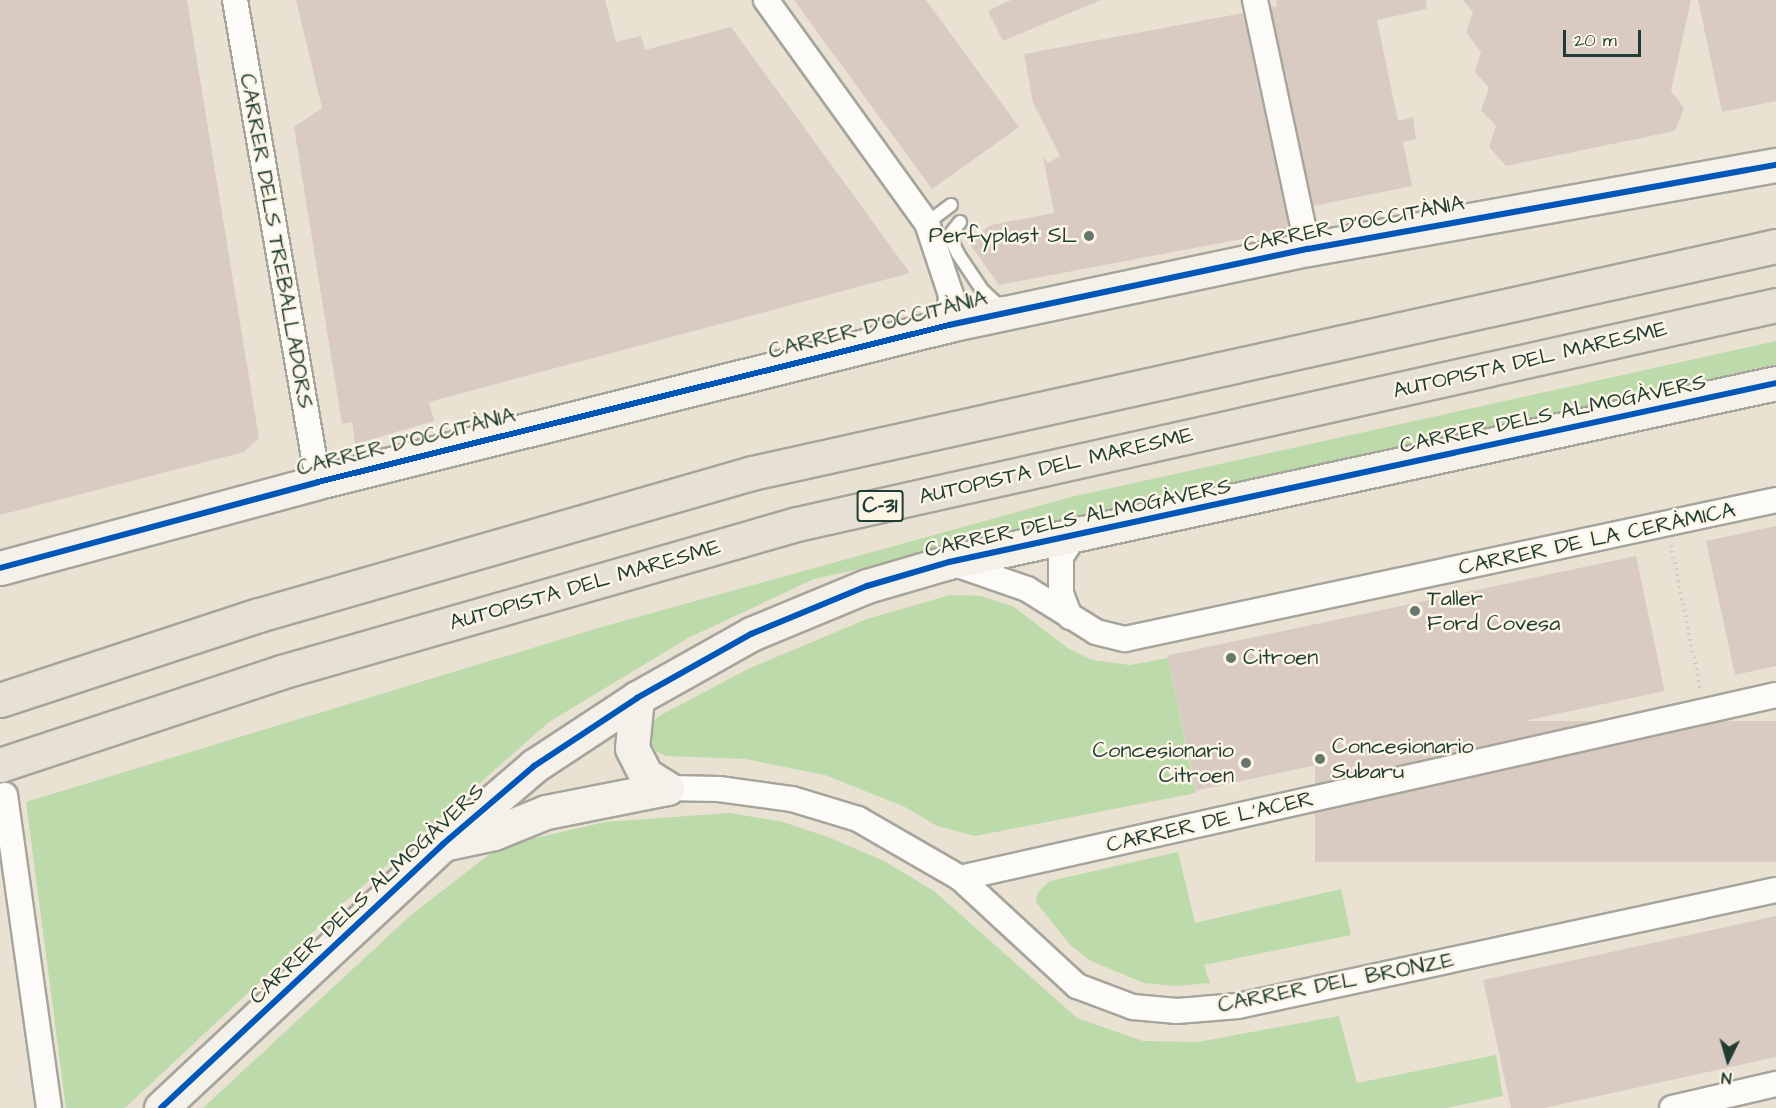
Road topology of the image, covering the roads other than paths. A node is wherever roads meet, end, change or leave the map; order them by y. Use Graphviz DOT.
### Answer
graph roads {
  1 [pos="235,0"];
  2 [pos="766,0"];
  3 [pos="1255,0"];
  4 [pos="1776,165"];
  5 [pos="951,205"];
  6 [pos="960,222"];
  7 [pos="927,223"];
  8 [pos="1776,246"];
  9 [pos="1308,249"];
  10 [pos="1076,298"];
  11 [pos="1776,305"];
  12 [pos="950,325"];
  13 [pos="1776,383"];
  14 [pos="318,482"];
  15 [pos="1776,501"];
  16 [pos="1074,536"];
  17 [pos="949,562"];
  18 [pos="0,568"];
  19 [pos="1070,617"];
  20 [pos="1776,695"];
  21 [pos="637,698"];
  22 [pos="0,700"];
  23 [pos="2,780"];
  24 [pos="667,788"];
  25 [pos="443,844"];
  26 [pos="960,878"];
  27 [pos="1776,890"];
  28 [pos="1776,1084"];
  29 [pos="49,1108"];
  30 [pos="161,1108"];
  31 [pos="1672,1108"];
  1 -- 14 [label="street, CARRER DELS TREBALLADORS"];
  2 -- 7 [label="street"];
  3 -- 9 [label="street"];
  4 -- 9 [label="street, CARRER D'OCCITÀNIA"];
  5 -- 7 [label="lane"];
  6 -- 10 [label="lane"];
  7 -- 12 [label="street"];
  8 -- 22 [label="highway"];
  9 -- 10 [label="street, CARRER D'OCCITÀNIA"];
  10 -- 12 [label="street, CARRER D'OCCITÀNIA"];
  11 -- 23 [label="highway, AUTOPISTA DEL MARESME / C-31"];
  12 -- 14 [label="street, CARRER D'OCCITÀNIA"];
  13 -- 16 [label="street, CARRER DELS ALMOGÀVERS"];
  14 -- 18 [label="street, CARRER D'OCCITÀNIA"];
  15 -- 19 [label="street, CARRER DE LA CERÀMICA"];
  16 -- 17 [label="street, CARRER DELS ALMOGÀVERS"];
  16 -- 19 [label="street"];
  17 -- 19 [label="street, CARRER DE LA CERÀMICA"];
  17 -- 21 [label="street, CARRER DELS ALMOGÀVERS"];
  20 -- 26 [label="street, CARRER DE L'ACER"];
  21 -- 24 [label="street"];
  21 -- 25 [label="street, CARRER DELS ALMOGÀVERS"];
  23 -- 29 [label="street"];
  24 -- 25 [label="street"];
  24 -- 26 [label="street, CARRER DEL BRONZE"];
  25 -- 30 [label="street, CARRER DELS ALMOGÀVERS"];
  26 -- 27 [label="street, CARRER DEL BRONZE"];
  28 -- 31 [label="street"];
}
